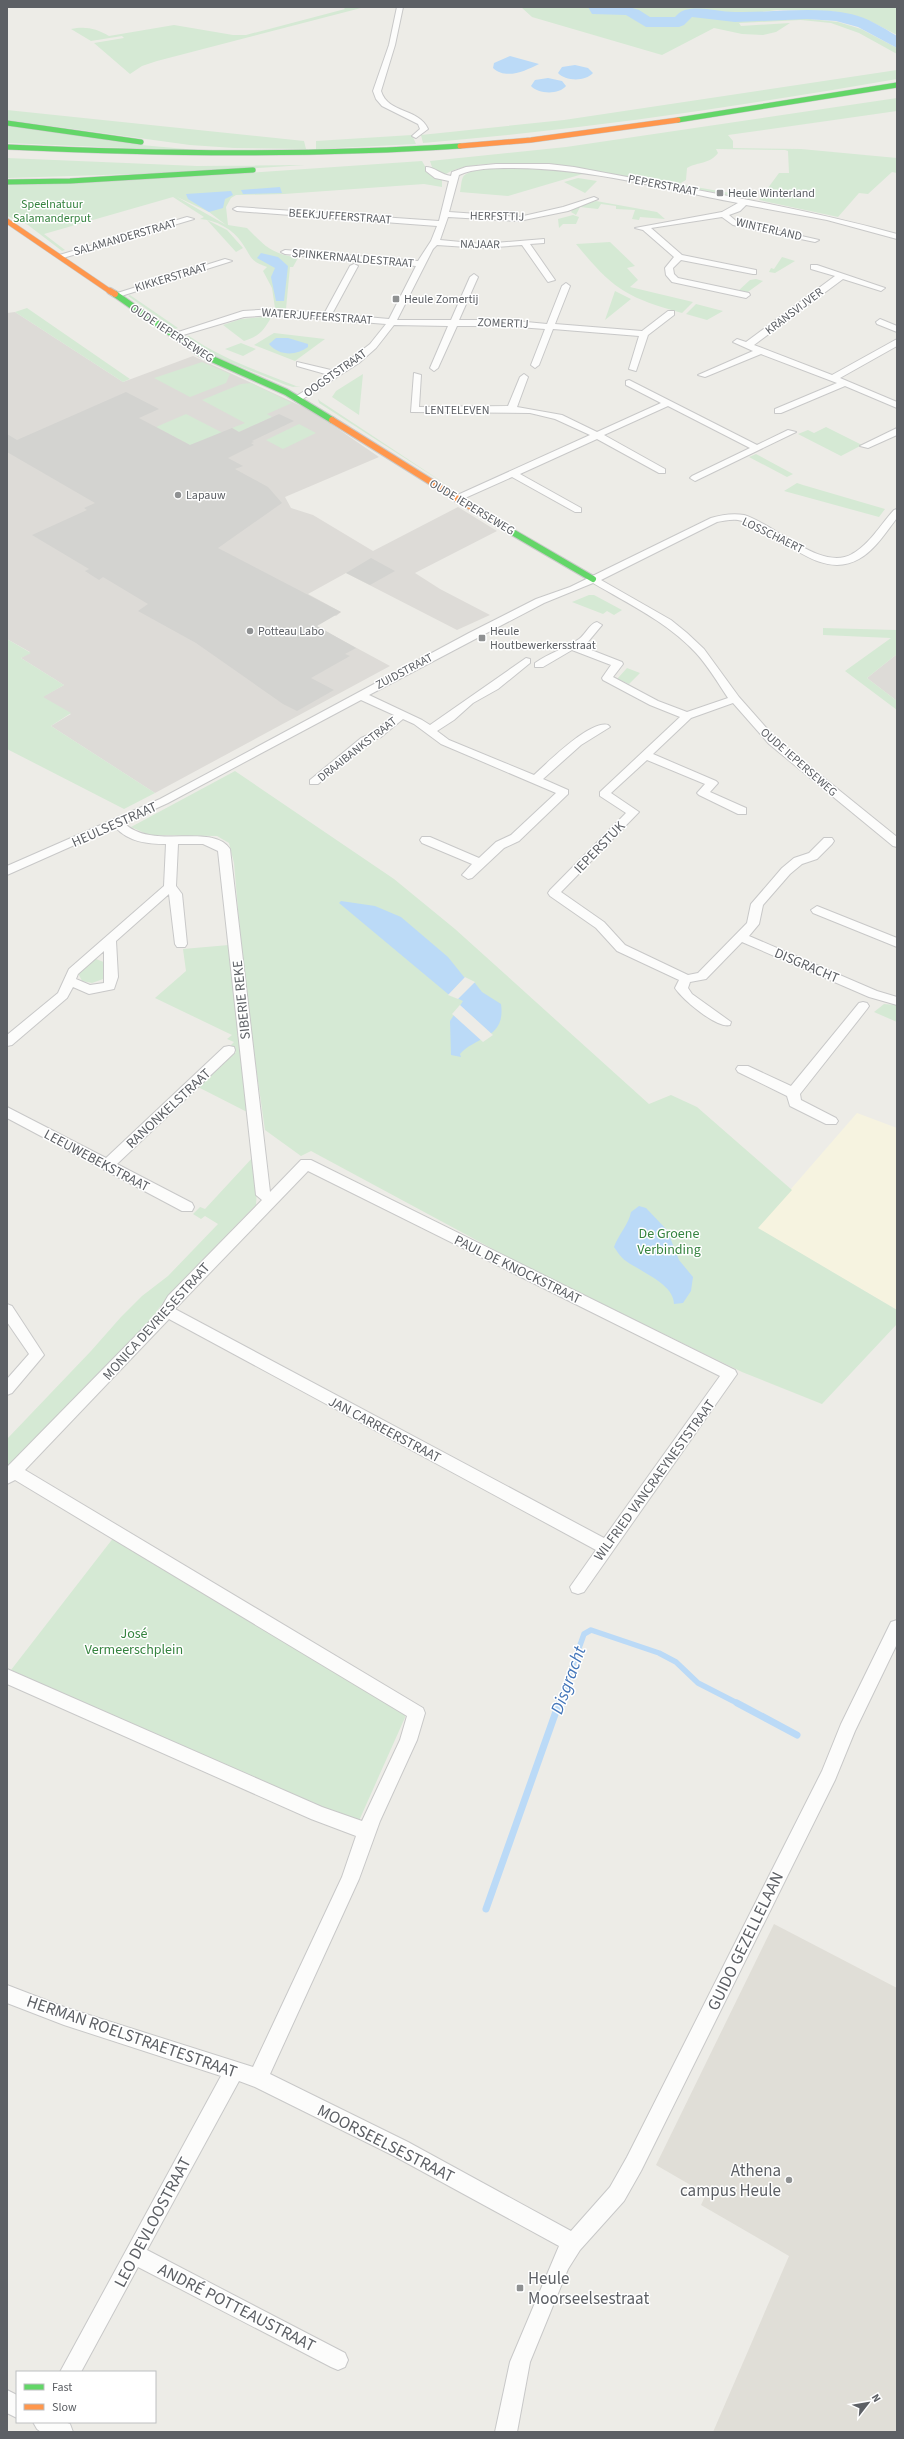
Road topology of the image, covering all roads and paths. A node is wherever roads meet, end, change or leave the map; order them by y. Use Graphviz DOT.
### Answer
graph roads {
  1 [pos="400,7"];
  2 [pos="897,84"];
  3 [pos="897,93"];
  4 [pos="866,94"];
  5 [pos="7,123"];
  6 [pos="416,136"];
  7 [pos="7,147"];
  8 [pos="7,153"];
  9 [pos="329,154"];
  10 [pos="396,158"];
  11 [pos="384,160"];
  12 [pos="266,169"];
  13 [pos="429,169"];
  14 [pos="453,179"];
  15 [pos="7,182"];
  16 [pos="594,199"];
  17 [pos="745,201"];
  18 [pos="237,209"];
  19 [pos="445,214"];
  20 [pos="724,214"];
  21 [pos="190,219"];
  22 [pos="7,221"];
  23 [pos="442,224"];
  24 [pos="897,237"];
  25 [pos="815,240"];
  26 [pos="542,241"];
  27 [pos="435,242"];
  28 [pos="525,243"];
  29 [pos="285,252"];
  30 [pos="60,256"];
  31 [pos="679,257"];
  32 [pos="228,261"];
  33 [pos="421,264"];
  34 [pos="354,266"];
  35 [pos="814,267"];
  36 [pos="753,272"];
  37 [pos="841,276"];
  38 [pos="474,277"];
  39 [pos="551,280"];
  40 [pos="566,286"];
  41 [pos="881,288"];
  42 [pos="115,295"];
  43 [pos="746,295"];
  44 [pos="671,313"];
  45 [pos="327,316"];
  46 [pos="392,322"];
  47 [pos="454,322"];
  48 [pos="880,322"];
  49 [pos="551,325"];
  50 [pos="897,329"];
  51 [pos="644,334"];
  52 [pos="173,335"];
  53 [pos="737,342"];
  54 [pos="897,342"];
  55 [pos="747,346"];
  56 [pos="760,351"];
  57 [pos="300,364"];
  58 [pos="535,365"];
  59 [pos="434,368"];
  60 [pos="633,369"];
  61 [pos="335,374"];
  62 [pos="417,375"];
  63 [pos="702,375"];
  64 [pos="524,377"];
  65 [pos="833,378"];
  66 [pos="629,383"];
  67 [pos="845,383"];
  68 [pos="298,399"];
  69 [pos="668,403"];
  70 [pos="896,404"];
  71 [pos="511,410"];
  72 [pos="778,410"];
  73 [pos="897,431"];
  74 [pos="791,432"];
  75 [pos="596,436"];
  76 [pos="865,446"];
  77 [pos="757,448"];
  78 [pos="662,471"];
  79 [pos="513,474"];
  80 [pos="695,478"];
  81 [pos="456,500"];
  82 [pos="578,510"];
  83 [pos="897,512"];
  84 [pos="593,580"];
  85 [pos="597,625"];
  86 [pos="572,646"];
  87 [pos="526,661"];
  88 [pos="539,665"];
  89 [pos="359,695"];
  90 [pos="735,699"];
  91 [pos="401,715"];
  92 [pos="687,716"];
  93 [pos="604,728"];
  94 [pos="430,730"];
  95 [pos="646,754"];
  96 [pos="218,772"];
  97 [pos="536,779"];
  98 [pos="314,782"];
  99 [pos="742,811"];
  100 [pos="116,822"];
  101 [pos="172,840"];
  102 [pos="426,840"];
  103 [pos="828,841"];
  104 [pos="897,843"];
  105 [pos="480,863"];
  106 [pos="7,871"];
  107 [pos="468,875"];
  108 [pos="170,887"];
  109 [pos="817,910"];
  110 [pos="741,937"];
  111 [pos="110,941"];
  112 [pos="897,943"];
  113 [pos="181,944"];
  114 [pos="686,979"];
  115 [pos="69,980"];
  116 [pos="868,1000"];
  117 [pos="897,1001"];
  118 [pos="725,1022"];
  119 [pos="7,1042"];
  120 [pos="228,1050"];
  121 [pos="744,1069"];
  122 [pos="793,1093"];
  123 [pos="7,1112"];
  124 [pos="831,1122"];
  125 [pos="306,1164"];
  126 [pos="107,1165"];
  127 [pos="272,1198"];
  128 [pos="187,1207"];
  129 [pos="7,1310"];
  130 [pos="166,1311"];
  131 [pos="730,1374"];
  132 [pos="7,1389"];
  133 [pos="10,1475"];
  134 [pos="605,1547"];
  135 [pos="578,1587"];
  136 [pos="897,1627"];
  137 [pos="7,1676"];
  138 [pos="368,1832"];
  139 [pos="7,1994"];
  140 [pos="234,2070"];
  141 [pos="258,2078"];
  142 [pos="573,2243"];
  143 [pos="135,2255"];
  144 [pos="338,2360"];
  145 [pos="71,2371"];
  146 [pos="7,2401"];
  147 [pos="16,2406"];
  148 [pos="46,2423"];
  149 [pos="62,2432"];
  150 [pos="506,2432"];
  1 -- 6 [label="street"];
  2 -- 4 [label="main road"];
  3 -- 4 [label="main road"];
  4 -- 9 [label="main road"];
  4 -- 10 [label="main road"];
  5 -- 9 [label="main road"];
  7 -- 9 [label="main road"];
  8 -- 10 [label="main road"];
  10 -- 11 [label="main road"];
  12 -- 15 [label="main road"];
  13 -- 14 [label="street"];
  14 -- 17 [label="street, PEPERSTRAAT"];
  14 -- 19 [label="street, OOGSTSTRAAT"];
  16 -- 19 [label="street, HERFSTTIJ"];
  17 -- 20 [label="street, WINTERLAND"];
  17 -- 24 [label="street, PEPERSTRAAT"];
  18 -- 23 [label="street, BEEKJUFFERSTRAAT"];
  19 -- 23 [label="street, OOGSTSTRAAT"];
  20 -- 25 [label="street, WINTERLAND"];
  20 -- 31 [label="street, WINTERLAND"];
  21 -- 30 [label="street, SALAMANDERSTRAAT"];
  22 -- 30 [label="main road, OUDE IEPERSEWEG"];
  23 -- 27 [label="street, OOGSTSTRAAT"];
  26 -- 28 [label="street, NAJAAR"];
  27 -- 28 [label="street, NAJAAR"];
  27 -- 33 [label="street, OOGSTSTRAAT"];
  28 -- 39 [label="street"];
  29 -- 33 [label="street, SPINKERNAALDESTRAAT"];
  30 -- 42 [label="main road, OUDE IEPERSEWEG"];
  31 -- 36 [label="street, WINTERLAND"];
  31 -- 43 [label="street"];
  32 -- 42 [label="street, KIKKERSTRAAT"];
  33 -- 46 [label="street, OOGSTSTRAAT"];
  34 -- 45 [label="street"];
  35 -- 37 [label="street, KRANSVIJVER"];
  37 -- 41 [label="street, KRANSVIJVER"];
  37 -- 55 [label="street, KRANSVIJVER"];
  38 -- 47 [label="street, ZOMERTIJ"];
  40 -- 49 [label="street, ZOMERTIJ"];
  42 -- 52 [label="main road, OUDE IEPERSEWEG"];
  44 -- 51 [label="street"];
  45 -- 46 [label="street, WATERJUFFERSTRAAT"];
  45 -- 52 [label="street, WATERJUFFERSTRAAT"];
  46 -- 47 [label="street, ZOMERTIJ"];
  46 -- 61 [label="street, OOGSTSTRAAT"];
  47 -- 49 [label="street, ZOMERTIJ"];
  47 -- 59 [label="street, ZOMERTIJ"];
  48 -- 50 [label="street"];
  49 -- 51 [label="street, ZOMERTIJ"];
  49 -- 58 [label="street, ZOMERTIJ"];
  51 -- 60 [label="street"];
  52 -- 68 [label="main road, OUDE IEPERSEWEG"];
  53 -- 55 [label="street, KRANSVIJVER"];
  54 -- 65 [label="street"];
  55 -- 56 [label="street, KRANSVIJVER"];
  56 -- 63 [label="street, KRANSVIJVER"];
  56 -- 65 [label="street, KRANSVIJVER"];
  57 -- 61 [label="street"];
  61 -- 68 [label="street, OOGSTSTRAAT"];
  62 -- 71 [label="street, LENTELEVEN"];
  64 -- 71 [label="street"];
  65 -- 67 [label="street, KRANSVIJVER"];
  66 -- 69 [label="street"];
  67 -- 70 [label="street, KRANSVIJVER"];
  67 -- 72 [label="street"];
  68 -- 81 [label="main road, OUDE IEPERSEWEG"];
  69 -- 75 [label="street"];
  69 -- 77 [label="street"];
  71 -- 75 [label="street, LENTELEVEN"];
  73 -- 76 [label="street"];
  74 -- 77 [label="street"];
  75 -- 78 [label="street, LENTELEVEN"];
  75 -- 79 [label="street"];
  77 -- 80 [label="street"];
  79 -- 81 [label="street"];
  79 -- 82 [label="street"];
  81 -- 84 [label="main road, OUDE IEPERSEWEG"];
  83 -- 84 [label="street, LOSSCHAERT"];
  84 -- 89 [label="street, ZUIDSTRAAT"];
  84 -- 90 [label="street, OUDE IEPERSEWEG"];
  85 -- 86 [label="street"];
  86 -- 88 [label="street"];
  86 -- 92 [label="street"];
  87 -- 94 [label="street"];
  89 -- 91 [label="street"];
  89 -- 96 [label="street, ZUIDSTRAAT"];
  90 -- 92 [label="street, IEPERSTUK"];
  90 -- 104 [label="street, OUDE IEPERSEWEG"];
  91 -- 94 [label="street"];
  91 -- 98 [label="street, DRAAIBANKSTRAAT"];
  92 -- 95 [label="street, IEPERSTUK"];
  93 -- 97 [label="street"];
  94 -- 97 [label="street"];
  95 -- 99 [label="street"];
  95 -- 114 [label="street, IEPERSTUK"];
  96 -- 100 [label="street, HEULSESTRAAT"];
  97 -- 105 [label="street"];
  100 -- 101 [label="street"];
  100 -- 106 [label="street, HEULSESTRAAT"];
  101 -- 108 [label="street"];
  101 -- 127 [label="street, SIBERIE REKE"];
  102 -- 105 [label="street"];
  103 -- 110 [label="street"];
  105 -- 107 [label="street"];
  108 -- 111 [label="street"];
  108 -- 113 [label="street"];
  109 -- 112 [label="street"];
  110 -- 114 [label="street"];
  110 -- 116 [label="street, DISGRACHT"];
  111 -- 115 [label="street"];
  111 -- 115 [label="street"];
  114 -- 118 [label="street"];
  115 -- 119 [label="street"];
  116 -- 117 [label="street, DISGRACHT"];
  116 -- 122 [label="street"];
  120 -- 126 [label="street, RANONKELSTRAAT"];
  121 -- 122 [label="street"];
  122 -- 124 [label="street"];
  123 -- 126 [label="street, LEEUWEBEKSTRAAT"];
  125 -- 127 [label="street, MONICA DEVRIESESTRAAT"];
  125 -- 131 [label="street, PAUL DE KNOCKSTRAAT"];
  126 -- 128 [label="street, LEEUWEBEKSTRAAT"];
  127 -- 130 [label="street, MONICA DEVRIESESTRAAT"];
  129 -- 132 [label="street"];
  130 -- 133 [label="street, MONICA DEVRIESESTRAAT"];
  130 -- 134 [label="street, JAN CARREERSTRAAT"];
  131 -- 134 [label="street, WILFRIED VANCRAEYNESTSTRAAT"];
  133 -- 138 [label="street"];
  134 -- 135 [label="street, WILFRIED VANCRAEYNESTSTRAAT"];
  136 -- 142 [label="street, GUIDO GEZELLELAAN"];
  137 -- 138 [label="street"];
  138 -- 141 [label="street"];
  139 -- 140 [label="street, HERMAN ROELSTRAETESTRAAT"];
  140 -- 141 [label="street, HERMAN ROELSTRAETESTRAAT"];
  140 -- 143 [label="street, LEO DEVLOOSTRAAT"];
  141 -- 142 [label="street, MOORSEELSESTRAAT"];
  142 -- 150 [label="street"];
  143 -- 144 [label="street, ANDRÉ POTTEAUSTRAAT"];
  143 -- 145 [label="street, LEO DEVLOOSTRAAT"];
  146 -- 147 [label="street"];
  148 -- 149 [label="street"];
}
